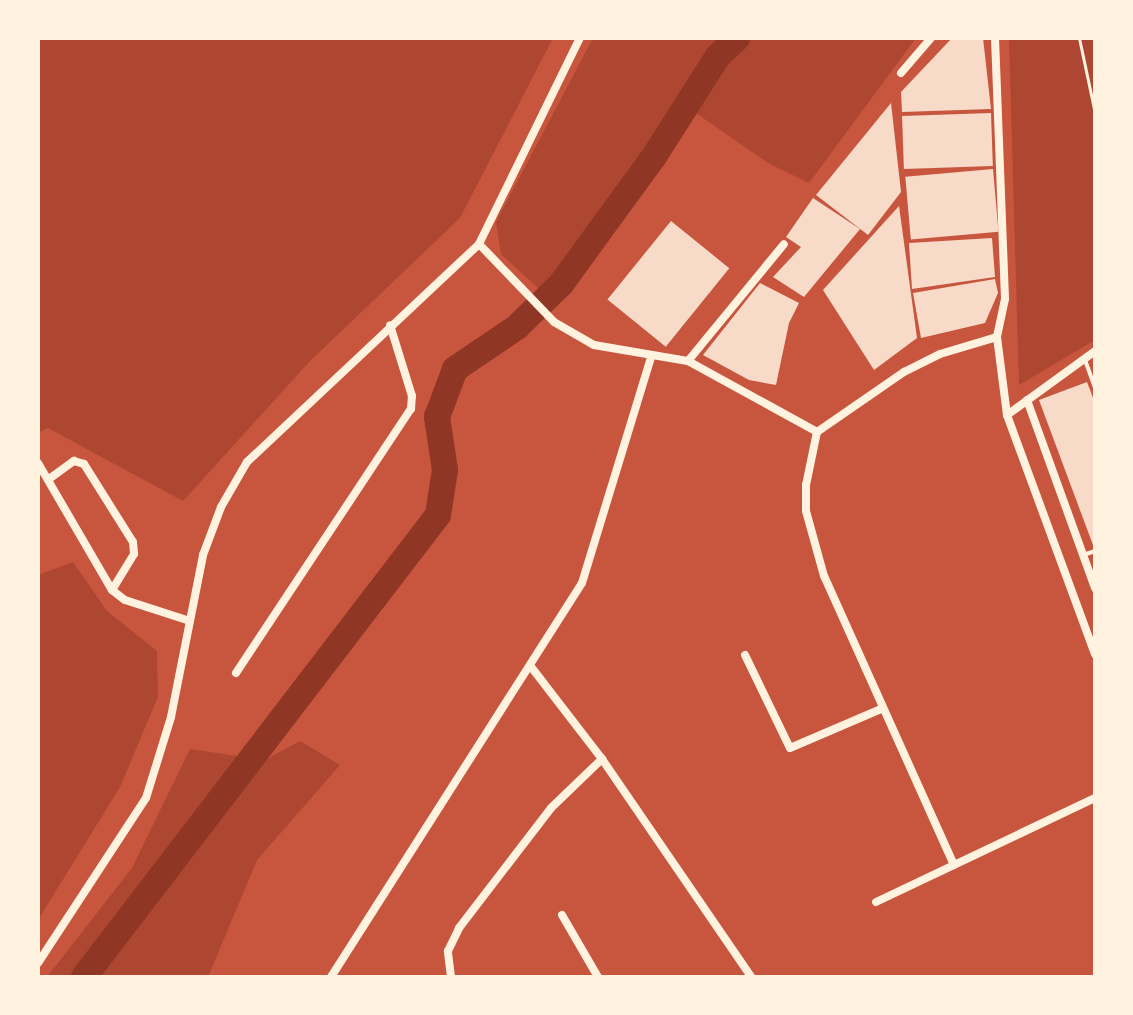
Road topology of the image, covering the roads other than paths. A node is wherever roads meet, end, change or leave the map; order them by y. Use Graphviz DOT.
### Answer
graph roads {
  1 [pos="580,38"];
  2 [pos="931,38"];
  3 [pos="995,38"];
  4 [pos="901,73"];
  5 [pos="479,244"];
  6 [pos="784,244"];
  7 [pos="390,325"];
  8 [pos="997,337"];
  9 [pos="1095,351"];
  10 [pos="651,357"];
  11 [pos="1084,358"];
  12 [pos="688,361"];
  13 [pos="1095,387"];
  14 [pos="1027,400"];
  15 [pos="1007,415"];
  16 [pos="817,432"];
  17 [pos="38,463"];
  18 [pos="49,479"];
  19 [pos="1095,551"];
  20 [pos="1083,555"];
  21 [pos="1095,588"];
  22 [pos="112,590"];
  23 [pos="187,620"];
  24 [pos="1095,654"];
  25 [pos="745,655"];
  26 [pos="532,668"];
  27 [pos="236,673"];
  28 [pos="881,709"];
  29 [pos="602,759"];
  30 [pos="1095,798"];
  31 [pos="954,865"];
  32 [pos="876,902"];
  33 [pos="562,915"];
  34 [pos="38,963"];
  35 [pos="331,977"];
  36 [pos="451,977"];
  37 [pos="598,977"];
  38 [pos="751,977"];
  1 -- 5 [label="street"];
  2 -- 4 [label="street"];
  3 -- 8 [label="street"];
  5 -- 7 [label="street"];
  5 -- 10 [label="street"];
  6 -- 12 [label="street"];
  7 -- 23 [label="street"];
  7 -- 27 [label="street"];
  8 -- 15 [label="street"];
  8 -- 16 [label="street"];
  9 -- 11 [label="street"];
  10 -- 12 [label="street"];
  10 -- 26 [label="street"];
  11 -- 13 [label="lane"];
  11 -- 14 [label="street"];
  12 -- 16 [label="street"];
  14 -- 15 [label="street"];
  14 -- 20 [label="street"];
  15 -- 24 [label="street"];
  16 -- 28 [label="street"];
  17 -- 18 [label="street"];
  18 -- 22 [label="street"];
  18 -- 22 [label="street"];
  19 -- 20 [label="lane"];
  20 -- 21 [label="street"];
  22 -- 23 [label="street"];
  23 -- 34 [label="street"];
  25 -- 28 [label="street"];
  26 -- 29 [label="street"];
  26 -- 35 [label="street"];
  28 -- 31 [label="street"];
  29 -- 36 [label="street"];
  29 -- 38 [label="street"];
  30 -- 31 [label="street"];
  31 -- 32 [label="street"];
  33 -- 37 [label="street"];
}
